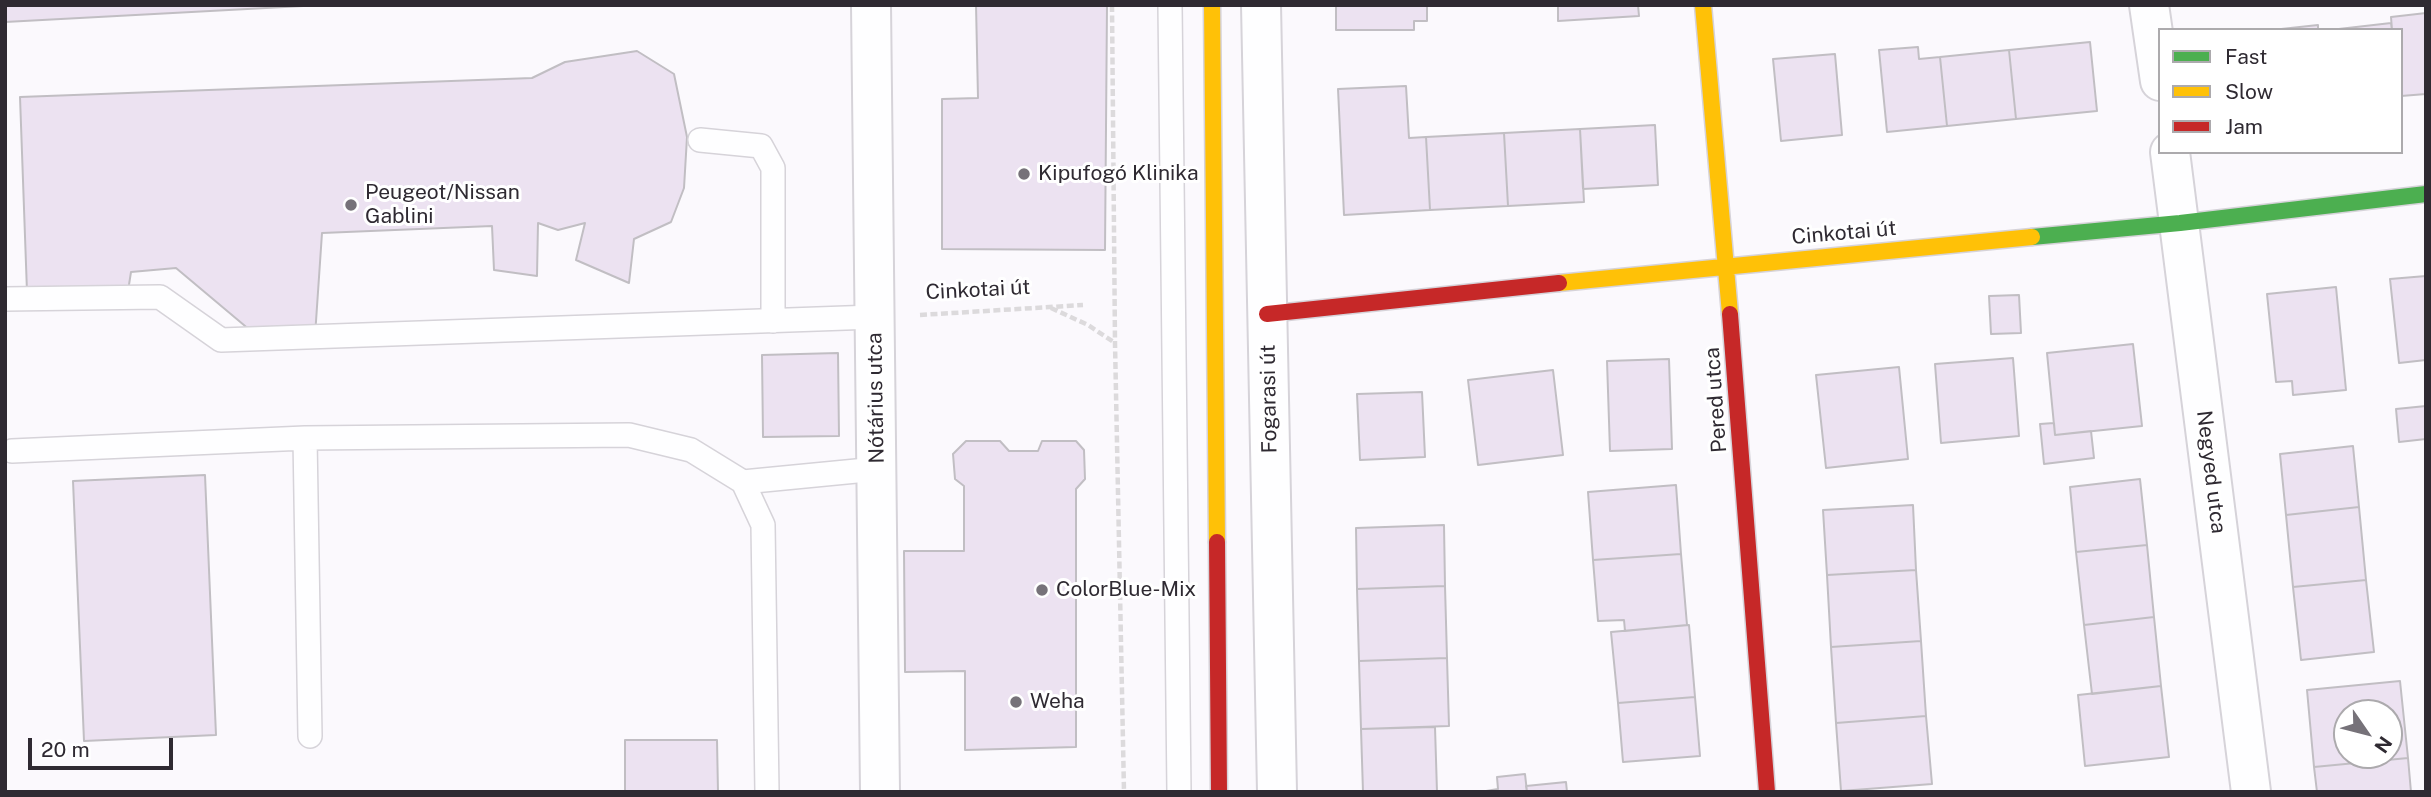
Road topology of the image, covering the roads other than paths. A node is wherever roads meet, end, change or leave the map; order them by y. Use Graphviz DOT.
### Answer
graph roads {
  1 [pos="871,5"];
  2 [pos="1170,5"];
  3 [pos="1212,5"];
  4 [pos="1261,5"];
  5 [pos="1703,5"];
  6 [pos="2149,5"];
  7 [pos="2158,67"];
  8 [pos="700,140"];
  9 [pos="2170,154"];
  10 [pos="2426,194"];
  11 [pos="2180,223"];
  12 [pos="1726,265"];
  13 [pos="5,299"];
  14 [pos="1267,314"];
  15 [pos="874,317"];
  16 [pos="773,321"];
  17 [pos="305,438"];
  18 [pos="12,451"];
  19 [pos="877,469"];
  20 [pos="743,482"];
  21 [pos="310,736"];
  22 [pos="1219,787"];
  23 [pos="767,792"];
  24 [pos="880,792"];
  25 [pos="1179,792"];
  26 [pos="1277,792"];
  27 [pos="1767,792"];
  28 [pos="2251,792"];
  1 -- 15 [label="street, Nótárius utca"];
  2 -- 25 [label="lane"];
  3 -- 22 [label="street"];
  4 -- 14 [label="street, Fogarasi út"];
  5 -- 12 [label="street, Pered utca"];
  6 -- 7 [label="street"];
  8 -- 16 [label="lane"];
  9 -- 11 [label="street, Negyed utca"];
  10 -- 11 [label="street, Cinkotai út"];
  11 -- 12 [label="street, Cinkotai út"];
  11 -- 28 [label="street, Negyed utca"];
  12 -- 14 [label="street, Cinkotai út"];
  12 -- 27 [label="street, Pered utca"];
  13 -- 16 [label="lane"];
  14 -- 26 [label="street, Fogarasi út"];
  15 -- 16 [label="lane"];
  15 -- 19 [label="street, Nótárius utca"];
  17 -- 18 [label="lane"];
  17 -- 20 [label="lane"];
  17 -- 21 [label="lane"];
  19 -- 20 [label="lane"];
  19 -- 24 [label="street, Nótárius utca"];
  20 -- 23 [label="lane"];
}
